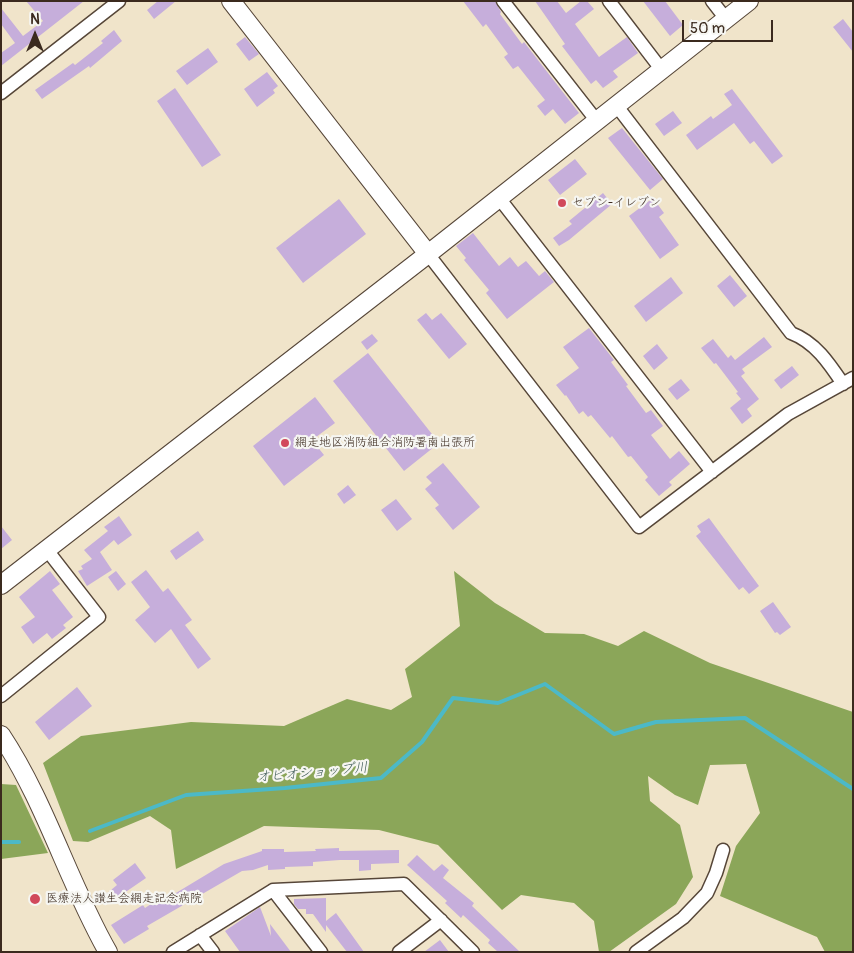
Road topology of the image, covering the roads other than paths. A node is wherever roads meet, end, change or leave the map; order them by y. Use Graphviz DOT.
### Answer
graph roads {
  1 [pos="231,1"];
  2 [pos="503,1"];
  3 [pos="609,1"];
  4 [pos="712,1"];
  5 [pos="749,1"];
  6 [pos="116,2"];
  7 [pos="726,19"];
  8 [pos="662,69"];
  9 [pos="1,93"];
  10 [pos="616,105"];
  11 [pos="596,120"];
  12 [pos="499,198"];
  13 [pos="428,254"];
  14 [pos="848,381"];
  15 [pos="712,472"];
  16 [pos="47,550"];
  17 [pos="1,585"];
  18 [pos="1,696"];
  19 [pos="1,735"];
  20 [pos="723,850"];
  21 [pos="273,890"];
  22 [pos="441,920"];
  23 [pos="200,935"];
  24 [pos="107,951"];
  25 [pos="173,952"];
  26 [pos="213,952"];
  27 [pos="321,952"];
  28 [pos="399,952"];
  29 [pos="473,952"];
  30 [pos="636,952"];
  1 -- 13 [label="street"];
  2 -- 11 [label="street"];
  3 -- 8 [label="street"];
  4 -- 7 [label="street"];
  5 -- 7 [label="street"];
  6 -- 9 [label="street"];
  7 -- 8 [label="street"];
  8 -- 10 [label="street"];
  10 -- 11 [label="street"];
  10 -- 14 [label="street"];
  11 -- 12 [label="street"];
  12 -- 13 [label="street"];
  12 -- 15 [label="street"];
  13 -- 15 [label="street"];
  13 -- 16 [label="street"];
  14 -- 15 [label="street"];
  16 -- 17 [label="street"];
  16 -- 18 [label="street"];
  19 -- 24 [label="street"];
  20 -- 30 [label="street"];
  21 -- 22 [label="street"];
  21 -- 23 [label="street"];
  21 -- 27 [label="street"];
  22 -- 28 [label="street"];
  22 -- 29 [label="street"];
  23 -- 25 [label="street"];
  23 -- 26 [label="street"];
}
